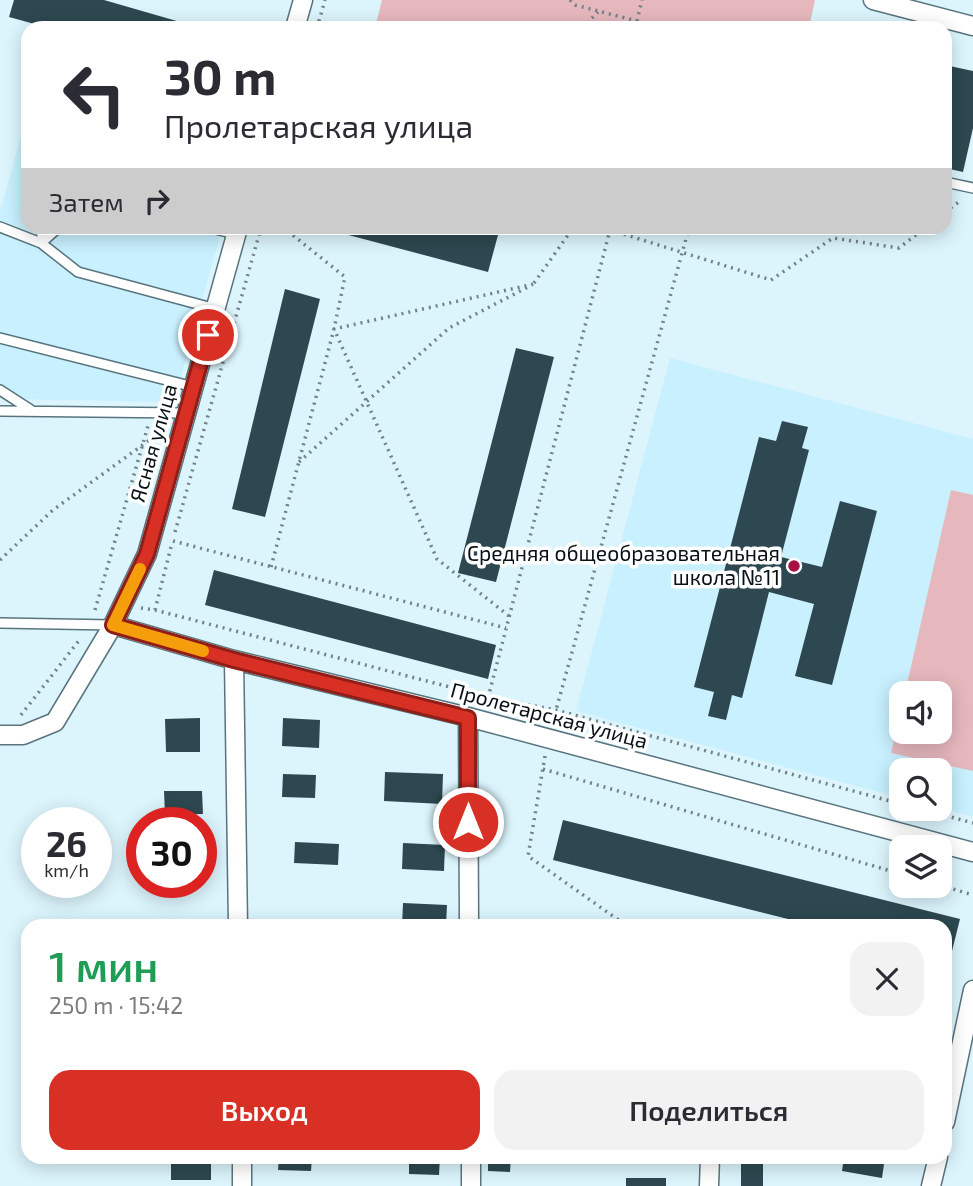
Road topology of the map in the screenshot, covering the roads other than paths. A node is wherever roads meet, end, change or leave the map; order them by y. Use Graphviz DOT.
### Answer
graph roads {
  1 [pos="303,0"];
  2 [pos="873,0"];
  3 [pos="912,19"];
  4 [pos="297,21"];
  5 [pos="929,21"];
  6 [pos="952,24"];
  7 [pos="973,26"];
  8 [pos="952,183"];
  9 [pos="973,188"];
  10 [pos="0,227"];
  11 [pos="42,235"];
  12 [pos="50,235"];
  13 [pos="236,235"];
  14 [pos="41,243"];
  15 [pos="216,309"];
  16 [pos="0,338"];
  17 [pos="194,387"];
  18 [pos="0,390"];
  19 [pos="0,411"];
  20 [pos="32,411"];
  21 [pos="186,413"];
  22 [pos="0,623"];
  23 [pos="113,625"];
  24 [pos="234,660"];
  25 [pos="475,719"];
  26 [pos="0,735"];
  27 [pos="973,852"];
  28 [pos="238,919"];
  29 [pos="469,919"];
  30 [pos="973,990"];
  31 [pos="952,1089"];
  32 [pos="242,1164"];
  33 [pos="471,1164"];
  34 [pos="710,1164"];
  35 [pos="936,1164"];
  36 [pos="242,1186"];
  37 [pos="471,1186"];
  38 [pos="709,1186"];
  39 [pos="931,1186"];
  1 -- 4 [label="street"];
  2 -- 3 [label="street"];
  3 -- 5 [label="street"];
  6 -- 7 [label="street"];
  8 -- 9 [label="lane"];
  10 -- 14 [label="lane"];
  11 -- 14 [label="lane"];
  12 -- 14 [label="lane"];
  13 -- 15 [label="street, Ясная улица"];
  14 -- 15 [label="lane"];
  15 -- 17 [label="street, Ясная улица"];
  16 -- 17 [label="lane"];
  17 -- 21 [label="street, Ясная улица"];
  18 -- 20 [label="lane"];
  19 -- 20 [label="lane"];
  20 -- 21 [label="lane"];
  21 -- 23 [label="street, Ясная улица"];
  22 -- 23 [label="lane"];
  23 -- 24 [label="street, Пролетарская улица"];
  23 -- 26 [label="street, Ясная улица"];
  24 -- 25 [label="street, Пролетарская улица"];
  24 -- 28 [label="street"];
  25 -- 27 [label="street, Пролетарская улица"];
  25 -- 29 [label="street"];
  30 -- 31 [label="street"];
  32 -- 36 [label="street"];
  33 -- 37 [label="street"];
  34 -- 38 [label="street"];
  35 -- 39 [label="street"];
}
